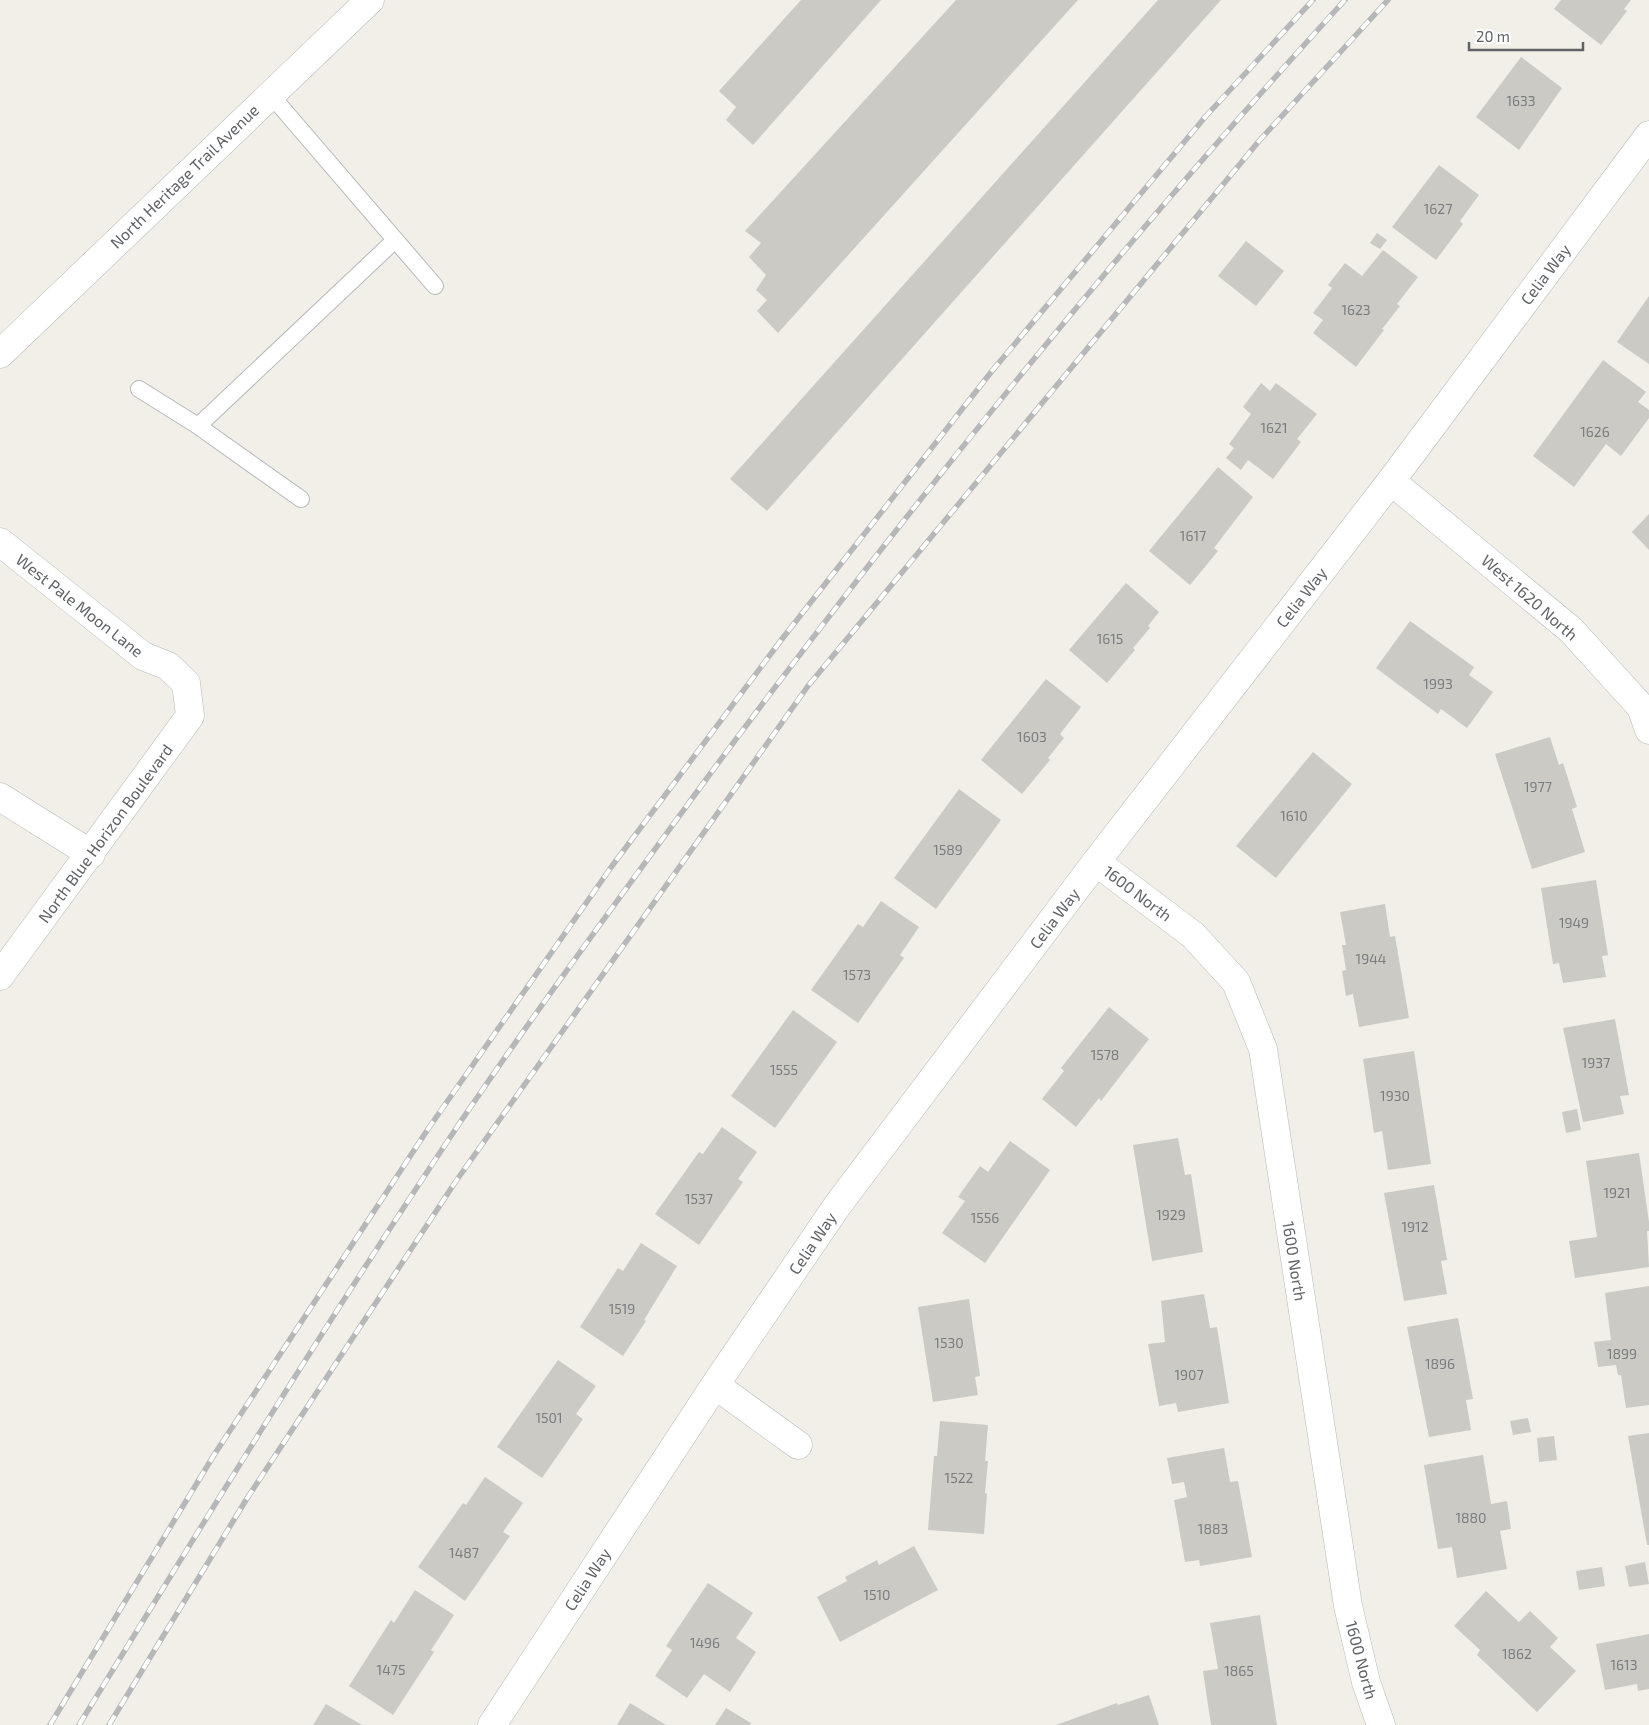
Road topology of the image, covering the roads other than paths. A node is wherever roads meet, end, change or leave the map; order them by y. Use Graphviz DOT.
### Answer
graph roads {
  1 [pos="370,0"];
  2 [pos="270,94"];
  3 [pos="1649,135"];
  4 [pos="394,241"];
  5 [pos="435,286"];
  6 [pos="0,354"];
  7 [pos="139,389"];
  8 [pos="198,426"];
  9 [pos="1391,480"];
  10 [pos="301,500"];
  11 [pos="0,542"];
  12 [pos="186,683"];
  13 [pos="1649,730"];
  14 [pos="0,797"];
  15 [pos="91,854"];
  16 [pos="1096,862"];
  17 [pos="0,976"];
  18 [pos="716,1385"];
  19 [pos="798,1445"];
  20 [pos="492,1725"];
  21 [pos="1381,1725"];
  1 -- 2 [label="street, North Heritage Trail Avenue"];
  2 -- 4 [label="lane"];
  2 -- 6 [label="street, North Heritage Trail Avenue"];
  3 -- 9 [label="street, Celia Way"];
  4 -- 5 [label="lane"];
  4 -- 8 [label="lane"];
  7 -- 8 [label="lane"];
  8 -- 10 [label="lane"];
  9 -- 13 [label="street, West 1620 North"];
  9 -- 16 [label="street, Celia Way"];
  11 -- 12 [label="street, West Pale Moon Lane"];
  12 -- 15 [label="street, North Blue Horizon Boulevard"];
  14 -- 15 [label="street"];
  15 -- 17 [label="street, North Blue Horizon Boulevard"];
  16 -- 18 [label="street, Celia Way"];
  16 -- 21 [label="street, 1600 North"];
  18 -- 19 [label="street"];
  18 -- 20 [label="street, Celia Way"];
}
